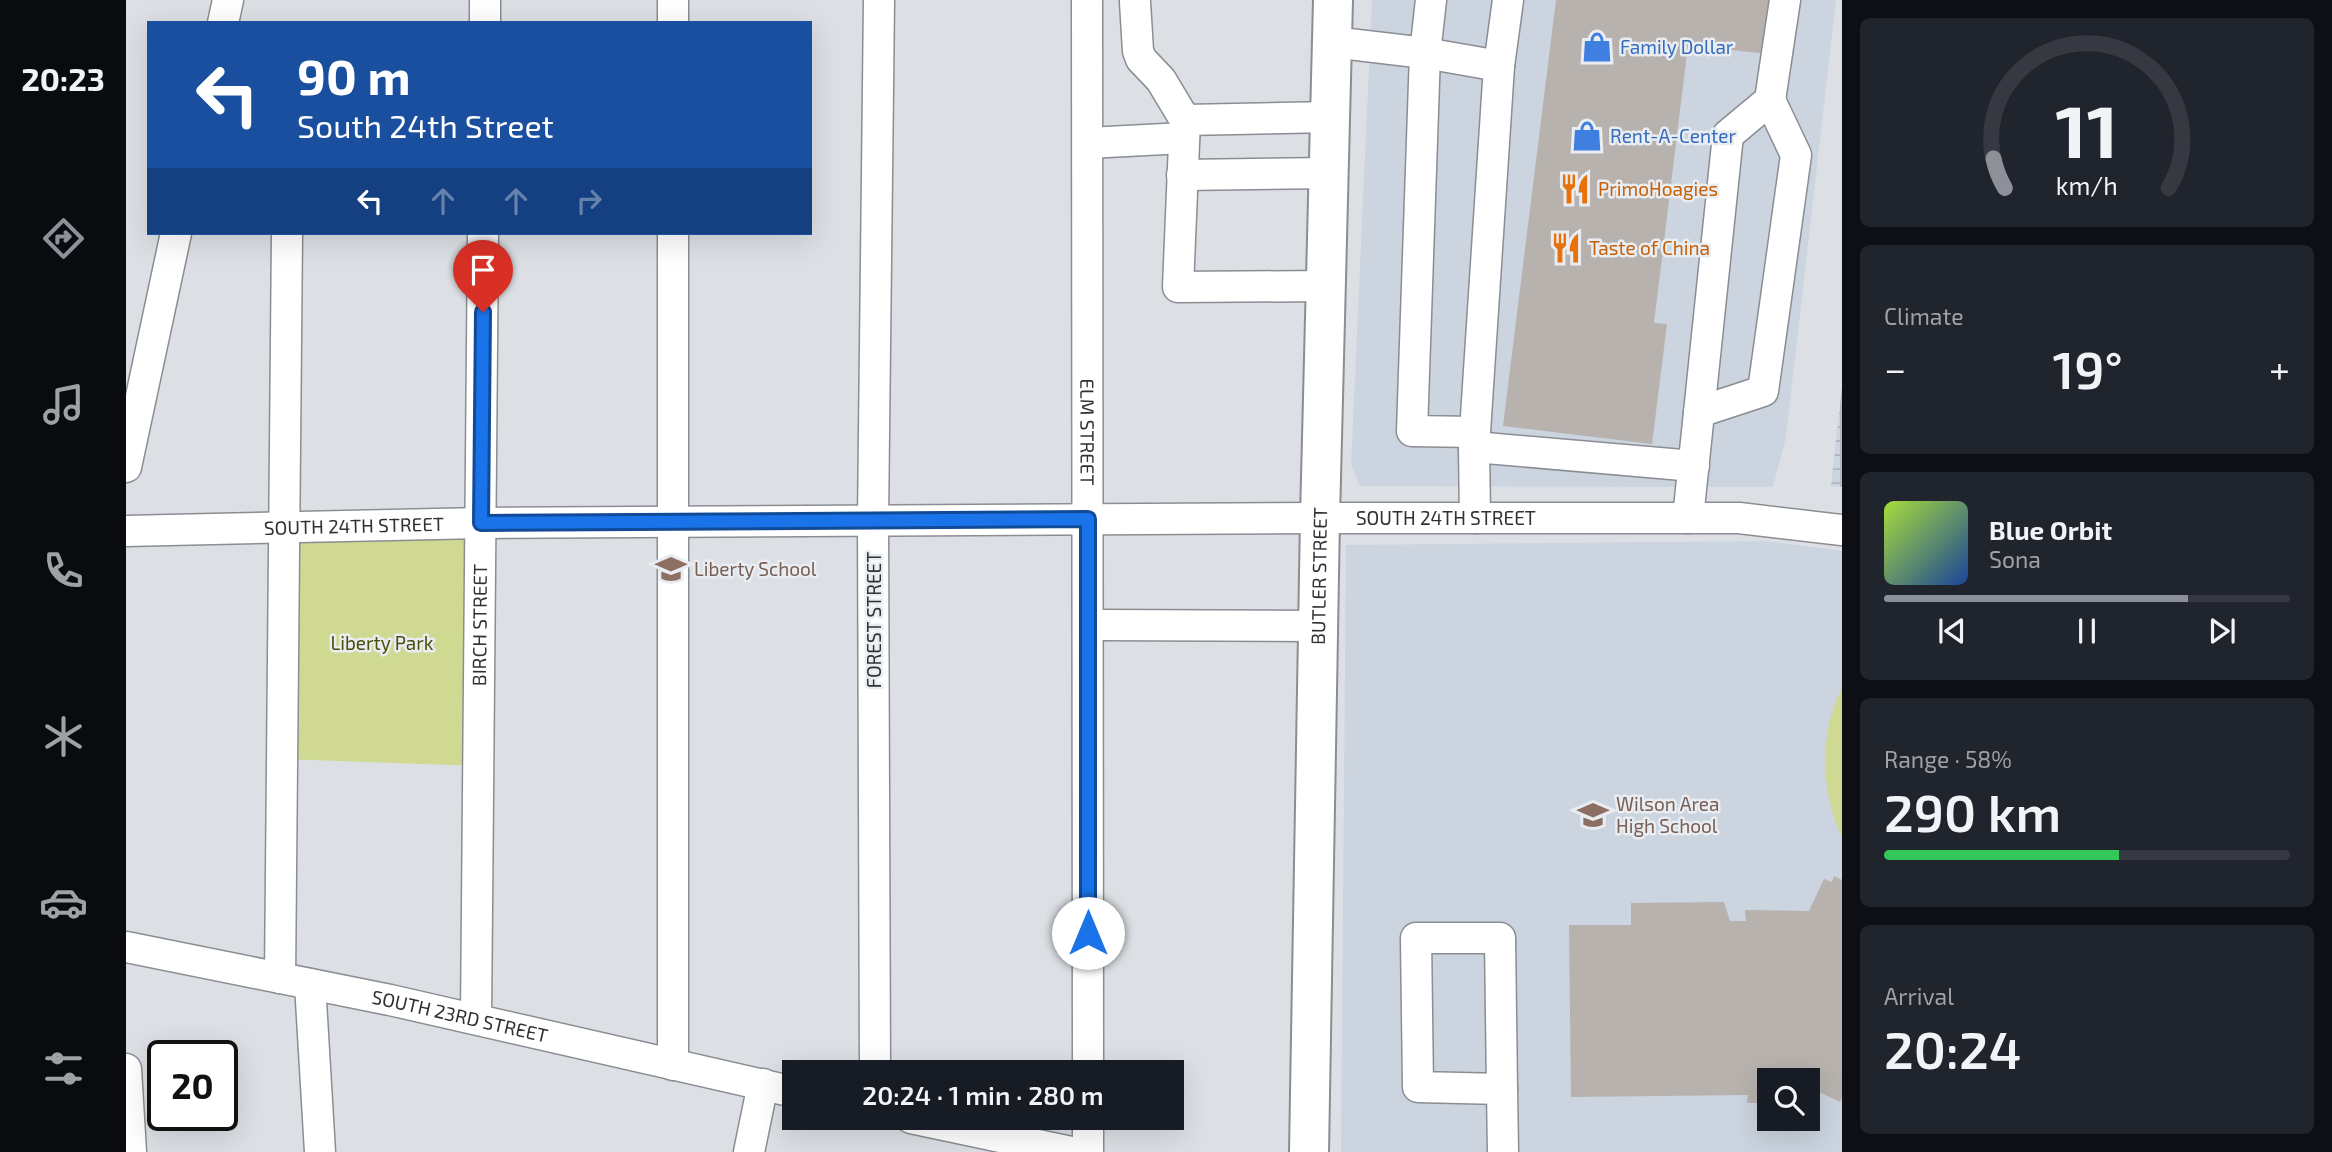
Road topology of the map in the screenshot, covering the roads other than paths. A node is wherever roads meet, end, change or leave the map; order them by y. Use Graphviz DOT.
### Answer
graph roads {
  1 [pos="228,0"];
  2 [pos="485,0"];
  3 [pos="673,0"];
  4 [pos="879,0"];
  5 [pos="1087,0"];
  6 [pos="1333,0"];
  7 [pos="1431,0"];
  8 [pos="1508,0"];
  9 [pos="1785,0"];
  10 [pos="1135,2"];
  11 [pos="223,21"];
  12 [pos="485,21"];
  13 [pos="673,21"];
  14 [pos="1332,42"];
  15 [pos="1425,53"];
  16 [pos="1499,66"];
  17 [pos="1770,100"];
  18 [pos="1331,117"];
  19 [pos="1184,129"];
  20 [pos="1088,143"];
  21 [pos="1329,173"];
  22 [pos="1182,175"];
  23 [pos="176,235"];
  24 [pos="287,235"];
  25 [pos="483,235"];
  26 [pos="673,235"];
  27 [pos="1326,286"];
  28 [pos="1699,412"];
  29 [pos="1474,440"];
  30 [pos="1694,466"];
  31 [pos="126,467"];
  32 [pos="1320,518"];
  33 [pos="1475,518"];
  34 [pos="1688,518"];
  35 [pos="1088,519"];
  36 [pos="873,520"];
  37 [pos="674,521"];
  38 [pos="481,523"];
  39 [pos="285,527"];
  40 [pos="1842,530"];
  41 [pos="126,531"];
  42 [pos="1101,625"];
  43 [pos="1318,626"];
  44 [pos="126,947"];
  45 [pos="279,978"];
  46 [pos="310,984"];
  47 [pos="476,1019"];
  48 [pos="875,1060"];
  49 [pos="1088,1060"];
  50 [pos="673,1065"];
  51 [pos="126,1069"];
  52 [pos="763,1084"];
  53 [pos="782,1089"];
  54 [pos="1502,1089"];
  55 [pos="942,1130"];
  56 [pos="1088,1130"];
  57 [pos="973,1142"];
  58 [pos="131,1152"];
  59 [pos="320,1152"];
  60 [pos="749,1152"];
  61 [pos="1071,1152"];
  62 [pos="1088,1152"];
  63 [pos="1309,1152"];
  64 [pos="1503,1152"];
  1 -- 11 [label="street"];
  2 -- 12 [label="street"];
  3 -- 13 [label="street"];
  4 -- 36 [label="street, FOREST STREET"];
  5 -- 20 [label="street, ELM STREET"];
  6 -- 14 [label="main road, BUTLER STREET"];
  7 -- 15 [label="street"];
  8 -- 16 [label="street"];
  9 -- 17 [label="street"];
  10 -- 19 [label="street"];
  14 -- 15 [label="street"];
  14 -- 18 [label="main road, BUTLER STREET"];
  15 -- 16 [label="street"];
  15 -- 29 [label="street"];
  16 -- 29 [label="street"];
  17 -- 28 [label="street"];
  17 -- 28 [label="street"];
  18 -- 19 [label="street"];
  18 -- 21 [label="main road, BUTLER STREET"];
  19 -- 20 [label="street"];
  19 -- 22 [label="street"];
  20 -- 35 [label="street, ELM STREET"];
  21 -- 22 [label="street"];
  21 -- 27 [label="main road, BUTLER STREET"];
  22 -- 27 [label="street"];
  23 -- 31 [label="street"];
  24 -- 39 [label="street"];
  25 -- 38 [label="street, BIRCH STREET"];
  26 -- 37 [label="street"];
  27 -- 32 [label="main road, BUTLER STREET"];
  28 -- 30 [label="street"];
  29 -- 30 [label="street"];
  29 -- 33 [label="street"];
  30 -- 34 [label="street"];
  32 -- 33 [label="street, SOUTH 24TH STREET"];
  32 -- 35 [label="street, SOUTH 24TH STREET"];
  32 -- 43 [label="main road, BUTLER STREET"];
  33 -- 34 [label="street, SOUTH 24TH STREET"];
  34 -- 40 [label="street, SOUTH 24TH STREET"];
  35 -- 36 [label="street, SOUTH 24TH STREET"];
  35 -- 49 [label="street, ELM STREET"];
  36 -- 37 [label="street, SOUTH 24TH STREET"];
  36 -- 48 [label="street, FOREST STREET"];
  37 -- 38 [label="street, SOUTH 24TH STREET"];
  37 -- 50 [label="street"];
  38 -- 39 [label="street, SOUTH 24TH STREET"];
  38 -- 47 [label="street, BIRCH STREET"];
  39 -- 41 [label="street, SOUTH 24TH STREET"];
  39 -- 45 [label="street"];
  42 -- 43 [label="street"];
  43 -- 63 [label="main road, BUTLER STREET"];
  44 -- 45 [label="street, SOUTH 23RD STREET"];
  45 -- 46 [label="street, SOUTH 23RD STREET"];
  46 -- 47 [label="street, SOUTH 23RD STREET"];
  46 -- 59 [label="street"];
  47 -- 50 [label="street, SOUTH 23RD STREET"];
  50 -- 52 [label="street, SOUTH 23RD STREET"];
  51 -- 58 [label="street"];
  52 -- 53 [label="street, SOUTH 23RD STREET"];
  52 -- 60 [label="street"];
  54 -- 54 [label="street"];
  54 -- 64 [label="street"];
  55 -- 57 [label="street"];
  56 -- 62 [label="street"];
  57 -- 61 [label="street"];
}
